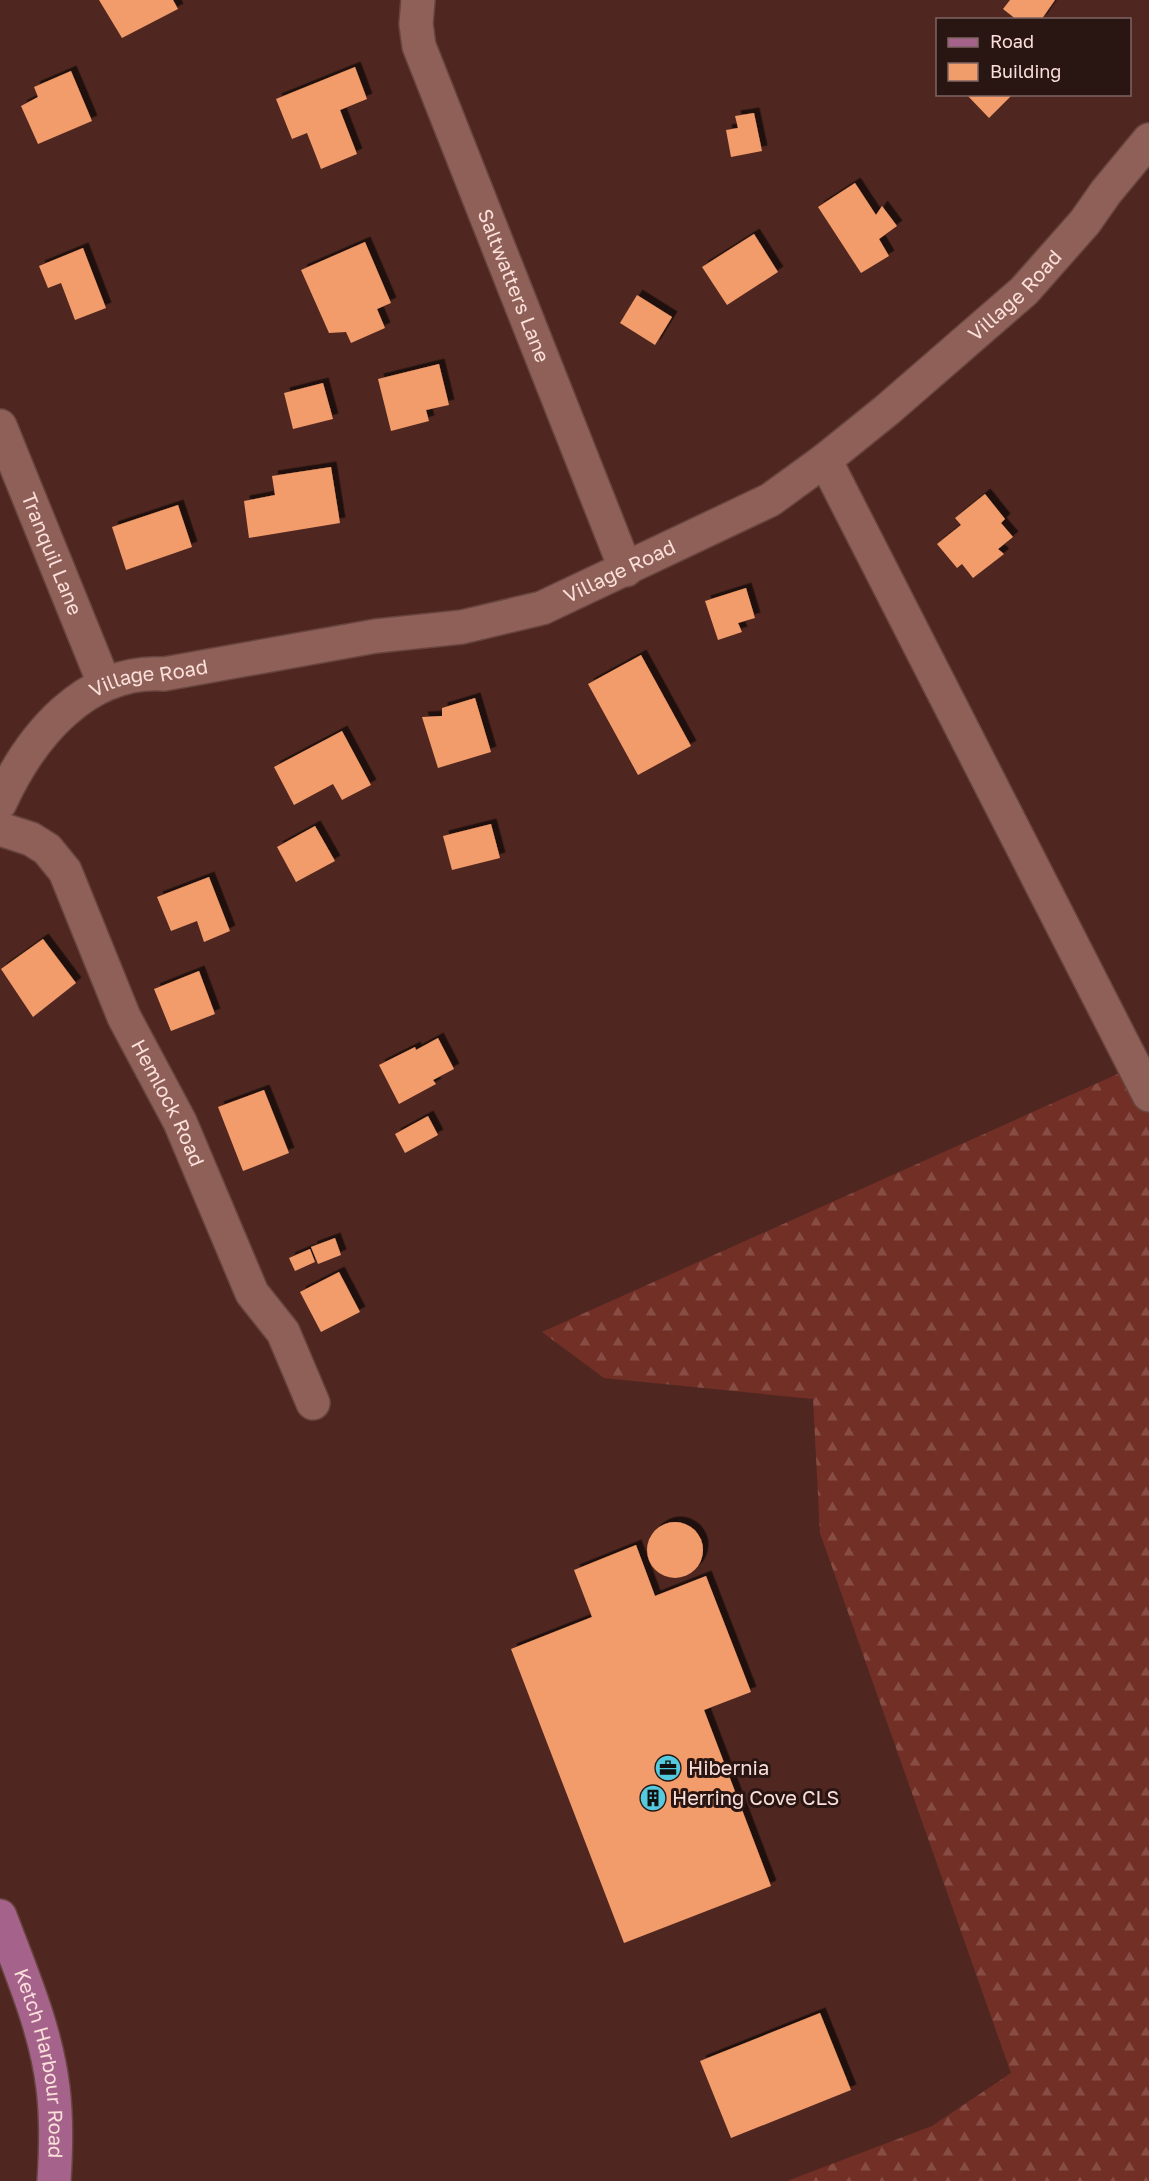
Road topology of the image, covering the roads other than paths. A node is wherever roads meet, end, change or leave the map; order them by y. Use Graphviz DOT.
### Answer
graph roads {
  1 [pos="418,0"];
  2 [pos="1149,140"];
  3 [pos="0,426"];
  4 [pos="825,460"];
  5 [pos="626,570"];
  6 [pos="104,683"];
  7 [pos="0,803"];
  8 [pos="0,829"];
  9 [pos="1149,1095"];
  10 [pos="314,1403"];
  11 [pos="0,1916"];
  12 [pos="54,2181"];
  1 -- 5 [label="street, Saltwatters Lane"];
  2 -- 4 [label="street, Village Road"];
  3 -- 6 [label="street, Tranquil Lane"];
  4 -- 5 [label="street, Village Road"];
  4 -- 9 [label="street"];
  5 -- 6 [label="street, Village Road"];
  6 -- 7 [label="street, Village Road"];
  8 -- 10 [label="street, Hemlock Road"];
  11 -- 12 [label="main road, Ketch Harbour Road"];
}
